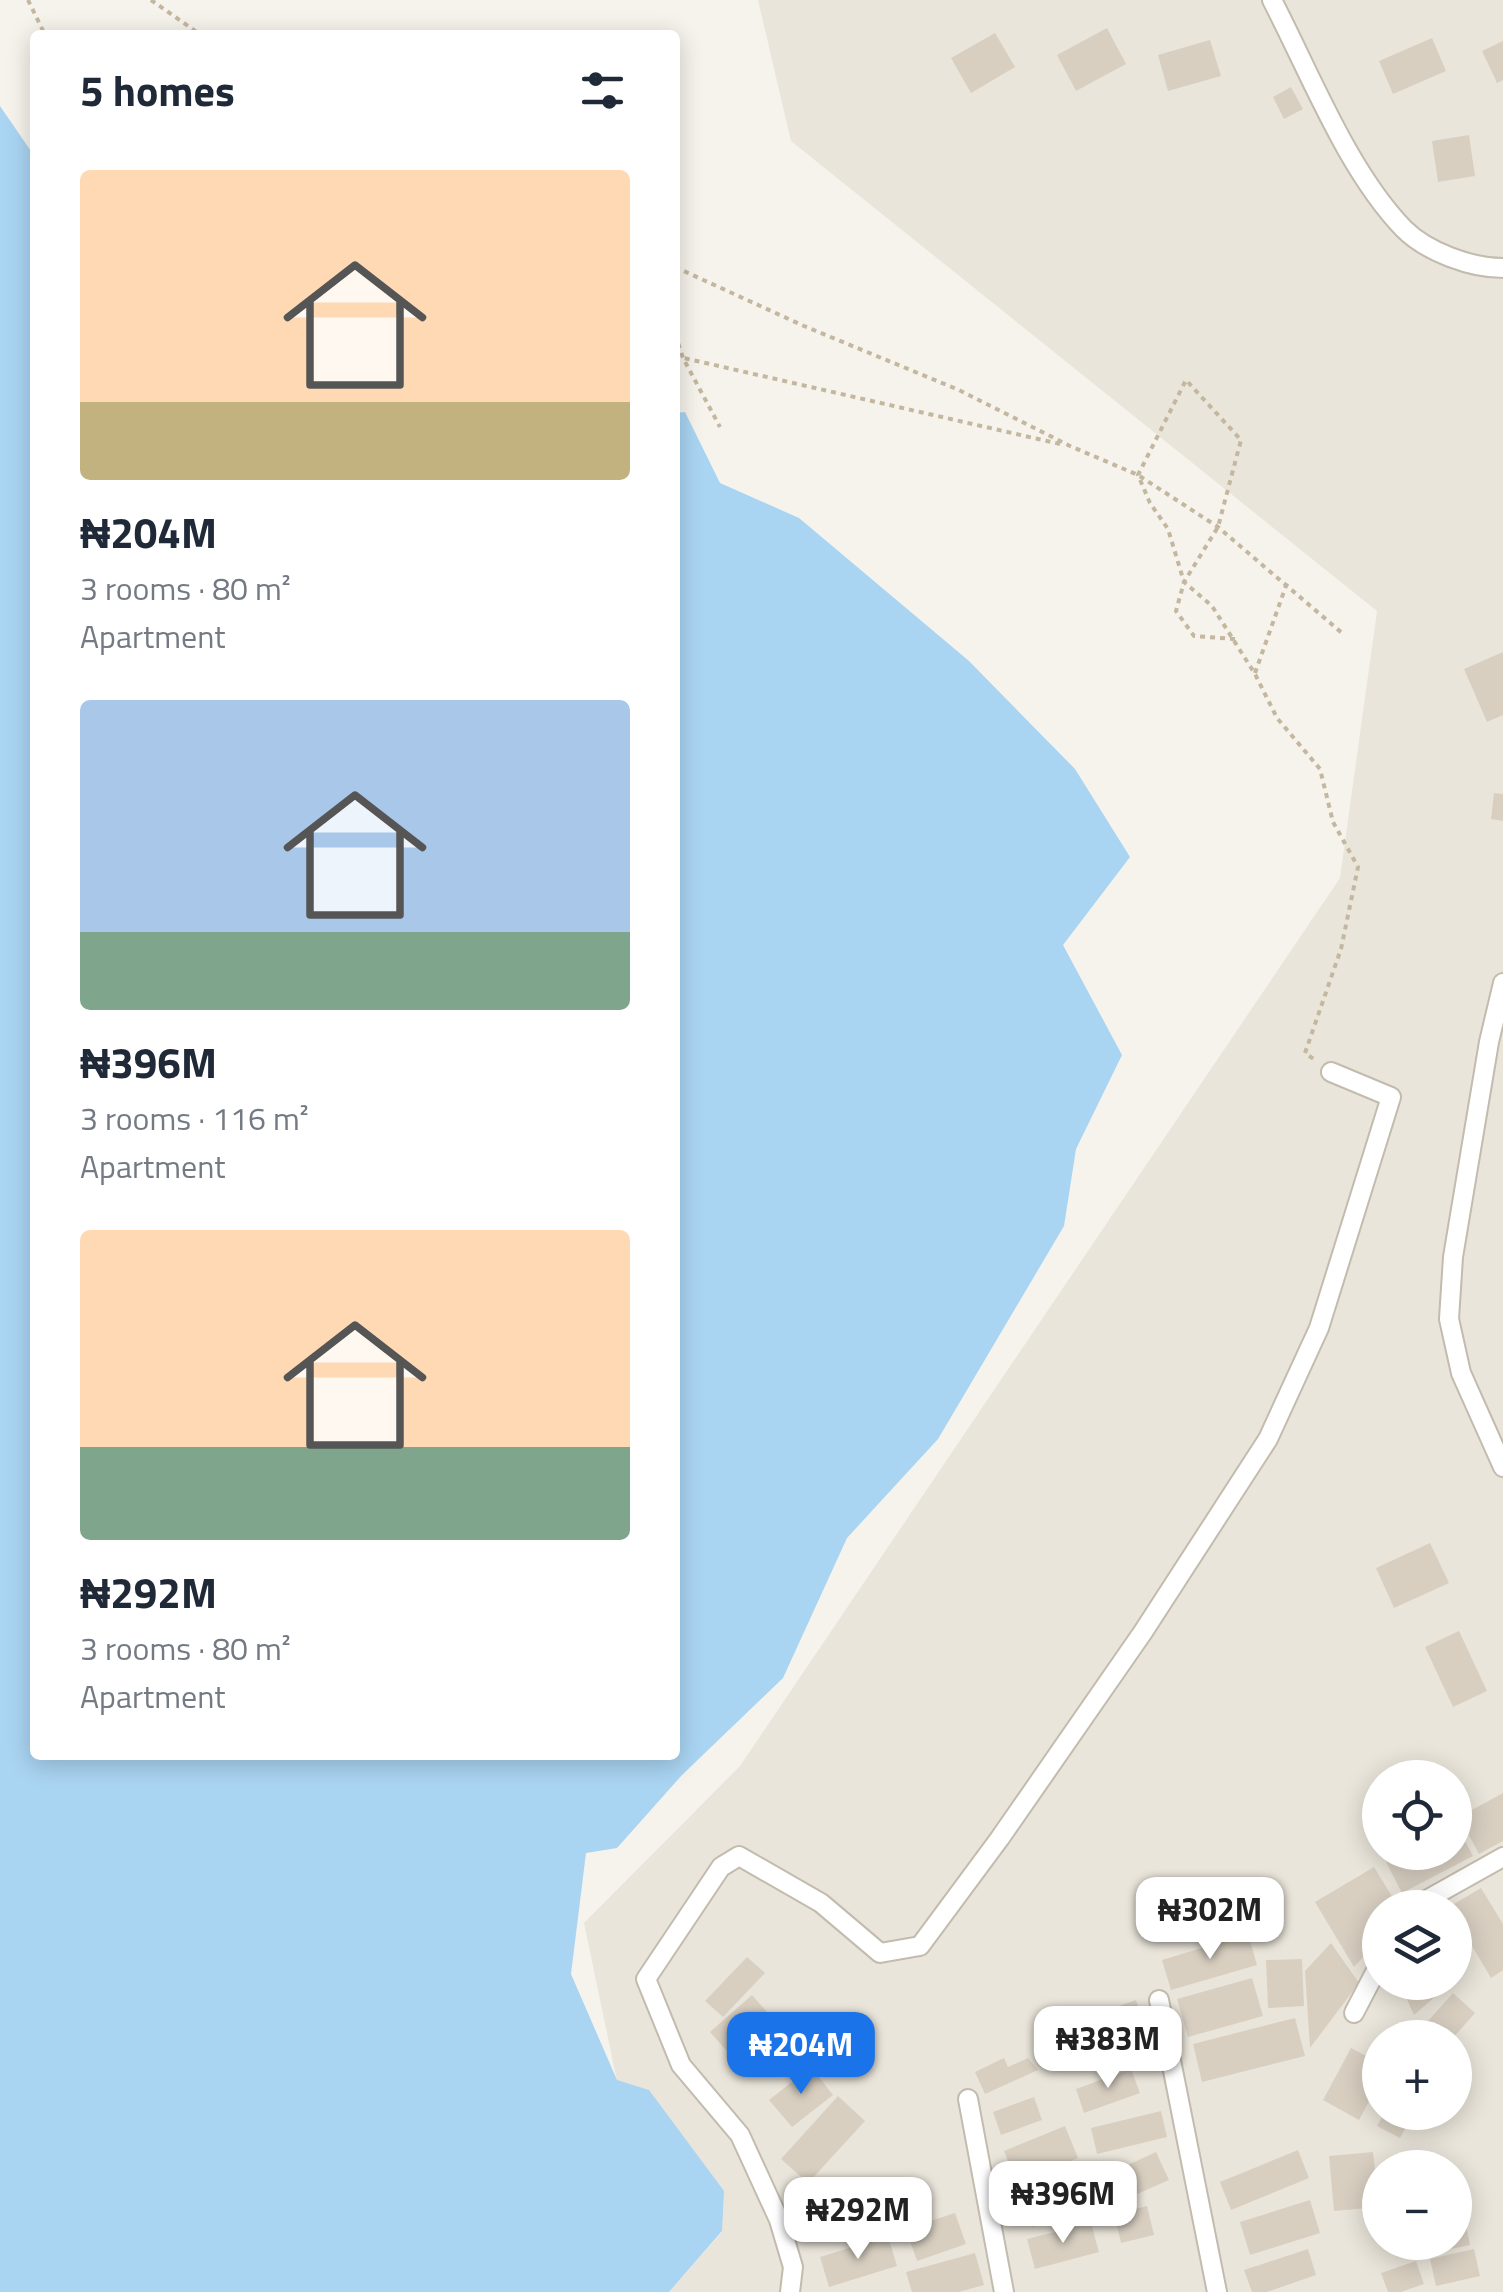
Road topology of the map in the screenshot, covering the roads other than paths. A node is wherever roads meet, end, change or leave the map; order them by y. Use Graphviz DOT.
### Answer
graph roads {
  1 [pos="1272,0"];
  2 [pos="1503,268"];
  3 [pos="1503,984"];
  4 [pos="1331,1072"];
  5 [pos="1503,1467"];
  6 [pos="1503,1858"];
  7 [pos="1445,1890"];
  8 [pos="1362,1998"];
  9 [pos="1160,2000"];
  10 [pos="1354,2013"];
  11 [pos="968,2098"];
  12 [pos="790,2292"];
  13 [pos="1004,2292"];
  14 [pos="1217,2292"];
  1 -- 2 [label="street"];
  3 -- 5 [label="street"];
  4 -- 12 [label="street"];
  6 -- 7 [label="street"];
  8 -- 10 [label="street"];
  9 -- 14 [label="street"];
  11 -- 13 [label="street"];
}
